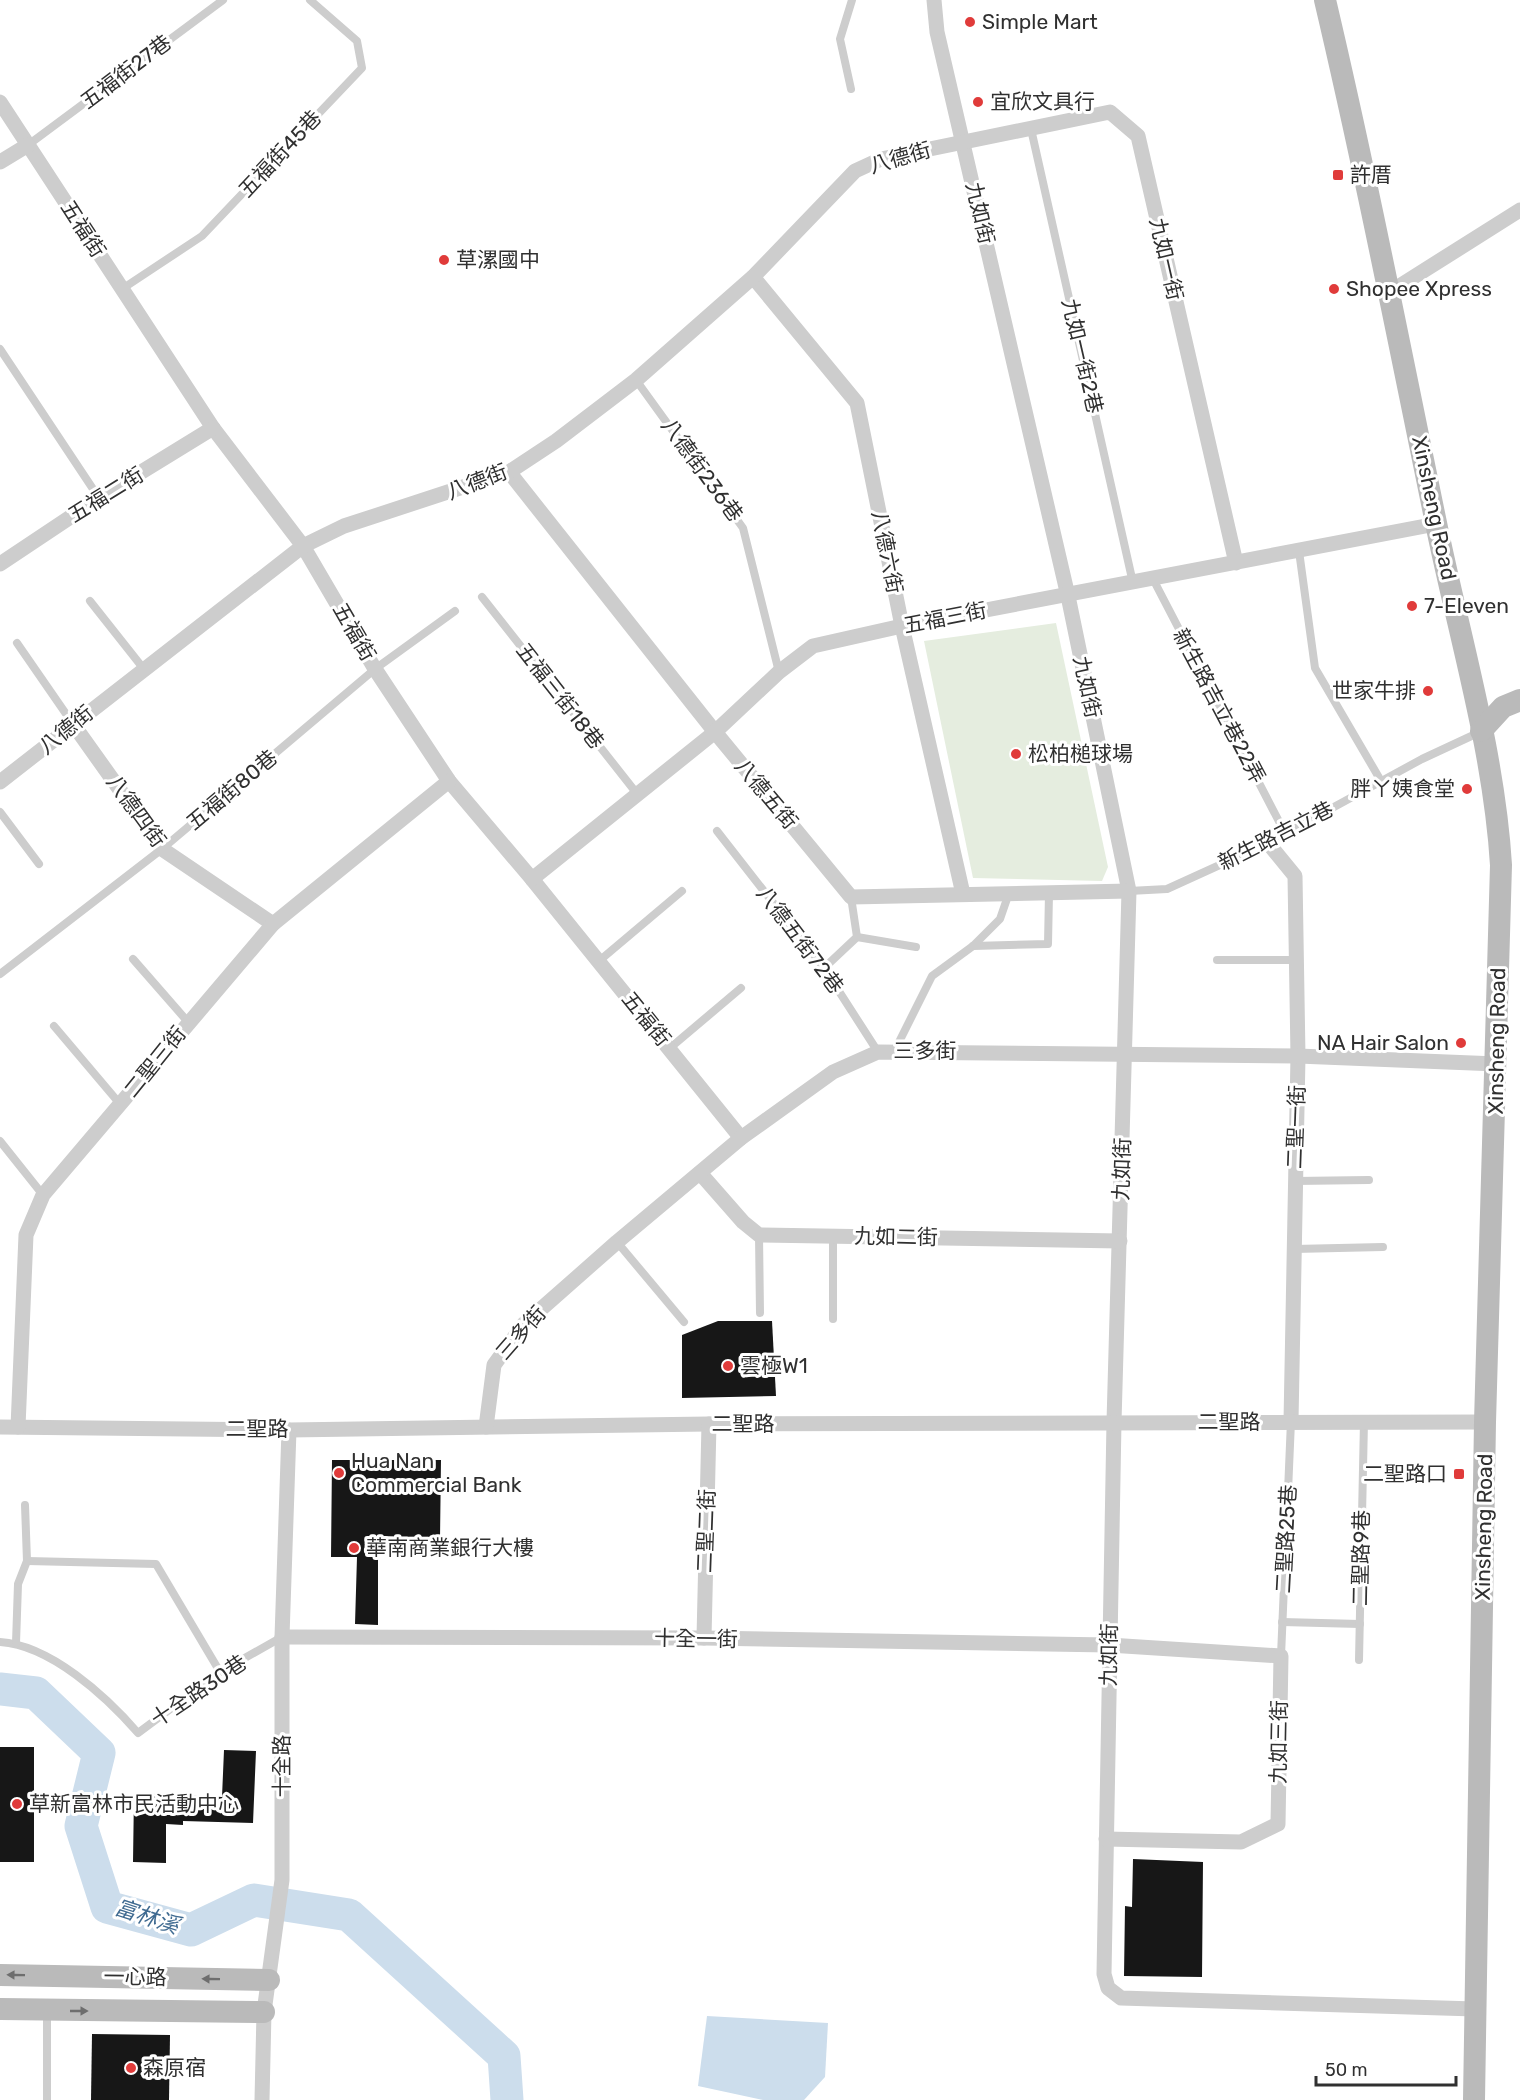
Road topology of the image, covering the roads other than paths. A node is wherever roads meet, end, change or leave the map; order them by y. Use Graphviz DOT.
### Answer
graph roads {
  1 [pos="223,0"];
  2 [pos="310,0"];
  3 [pos="852,0"];
  4 [pos="934,0"];
  5 [pos="1325,0"];
  6 [pos="851,89"];
  7 [pos="0,102"];
  8 [pos="1030,129"];
  9 [pos="963,141"];
  10 [pos="28,145"];
  11 [pos="0,162"];
  12 [pos="1520,210"];
  13 [pos="753,277"];
  14 [pos="122,289"];
  15 [pos="1390,292"];
  16 [pos="0,349"];
  17 [pos="636,380"];
  18 [pos="213,428"];
  19 [pos="509,472"];
  20 [pos="99,498"];
  21 [pos="1436,524"];
  22 [pos="303,546"];
  23 [pos="1299,550"];
  24 [pos="1236,563"];
  25 [pos="0,564"];
  26 [pos="1153,579"];
  27 [pos="1133,583"];
  28 [pos="1068,596"];
  29 [pos="482,597"];
  30 [pos="90,601"];
  31 [pos="455,611"];
  32 [pos="902,626"];
  33 [pos="17,643"];
  34 [pos="143,668"];
  35 [pos="375,669"];
  36 [pos="779,672"];
  37 [pos="1520,700"];
  38 [pos="73,724"];
  39 [pos="1481,731"];
  40 [pos="715,732"];
  41 [pos="449,781"];
  42 [pos="0,782"];
  43 [pos="1381,782"];
  44 [pos="638,795"];
  45 [pos="0,812"];
  46 [pos="717,831"];
  47 [pos="1285,833"];
  48 [pos="1268,843"];
  49 [pos="162,849"];
  50 [pos="39,864"];
  51 [pos="532,879"];
  52 [pos="682,891"];
  53 [pos="1129,891"];
  54 [pos="1048,892"];
  55 [pos="1009,893"];
  56 [pos="963,894"];
  57 [pos="851,897"];
  58 [pos="273,924"];
  59 [pos="857,937"];
  60 [pos="973,946"];
  61 [pos="916,948"];
  62 [pos="133,959"];
  63 [pos="1217,960"];
  64 [pos="1297,960"];
  65 [pos="599,961"];
  66 [pos="824,968"];
  67 [pos="0,974"];
  68 [pos="741,988"];
  69 [pos="188,1022"];
  70 [pos="54,1026"];
  71 [pos="670,1048"];
  72 [pos="895,1050"];
  73 [pos="878,1052"];
  74 [pos="1125,1054"];
  75 [pos="1298,1056"];
  76 [pos="1497,1064"];
  77 [pos="120,1104"];
  78 [pos="741,1138"];
  79 [pos="0,1141"];
  80 [pos="700,1173"];
  81 [pos="1369,1180"];
  82 [pos="1295,1181"];
  83 [pos="43,1195"];
  84 [pos="759,1235"];
  85 [pos="833,1235"];
  86 [pos="1120,1241"];
  87 [pos="617,1242"];
  88 [pos="1383,1247"];
  89 [pos="1294,1249"];
  90 [pos="760,1313"];
  91 [pos="833,1319"];
  92 [pos="684,1323"];
  93 [pos="1292,1421"];
  94 [pos="1364,1421"];
  95 [pos="1114,1422"];
  96 [pos="1485,1422"];
  97 [pos="710,1424"];
  98 [pos="0,1427"];
  99 [pos="18,1427"];
  100 [pos="486,1427"];
  101 [pos="289,1430"];
  102 [pos="25,1505"];
  103 [pos="27,1561"];
  104 [pos="1282,1622"];
  105 [pos="1360,1624"];
  106 [pos="282,1637"];
  107 [pos="704,1638"];
  108 [pos="0,1642"];
  109 [pos="16,1642"];
  110 [pos="1109,1645"];
  111 [pos="1281,1656"];
  112 [pos="1359,1660"];
  113 [pos="220,1672"];
  114 [pos="1106,1839"];
  115 [pos="0,1975"];
  116 [pos="269,1980"];
  117 [pos="0,2009"];
  118 [pos="1475,2009"];
  119 [pos="47,2010"];
  120 [pos="264,2012"];
  121 [pos="47,2100"];
  122 [pos="262,2100"];
  123 [pos="1474,2100"];
  1 -- 10 [label="lane, 五福街27巷"];
  2 -- 14 [label="lane, 五福街45巷"];
  3 -- 6 [label="lane"];
  4 -- 9 [label="street, 九如街"];
  5 -- 15 [label="street, Xinsheng Road"];
  7 -- 10 [label="street, 五福街"];
  8 -- 9 [label="street, 九如一街"];
  8 -- 24 [label="street, 九如一街"];
  8 -- 27 [label="lane, 九如一街2巷"];
  9 -- 13 [label="street, 八德街"];
  9 -- 28 [label="street, 九如街"];
  10 -- 11 [label="street"];
  10 -- 14 [label="street, 五福街"];
  12 -- 15 [label="street"];
  13 -- 17 [label="street, 八德街"];
  13 -- 32 [label="street, 八德六街"];
  14 -- 18 [label="street, 五福街"];
  15 -- 21 [label="street, Xinsheng Road"];
  16 -- 20 [label="lane"];
  17 -- 19 [label="street, 八德街"];
  17 -- 36 [label="lane, 八德街236巷"];
  18 -- 20 [label="street, 五福二街"];
  18 -- 22 [label="street, 五福街"];
  19 -- 22 [label="street, 八德街"];
  19 -- 40 [label="street, 八德五街"];
  20 -- 25 [label="street, 五福二街"];
  21 -- 23 [label="street, 五福三街"];
  21 -- 39 [label="street, Xinsheng Road"];
  22 -- 34 [label="street, 八德街"];
  22 -- 35 [label="street, 五福街"];
  23 -- 24 [label="street, 五福三街"];
  23 -- 43 [label="lane"];
  24 -- 26 [label="street, 五福三街"];
  26 -- 27 [label="street, 五福三街"];
  26 -- 47 [label="lane, 新生路吉立巷22弄"];
  27 -- 28 [label="street, 五福三街"];
  28 -- 32 [label="street, 五福三街"];
  28 -- 53 [label="street, 九如街"];
  29 -- 44 [label="lane, 五福三街18巷"];
  30 -- 34 [label="lane"];
  31 -- 35 [label="lane, 五福街80巷"];
  32 -- 36 [label="street, 五福三街"];
  32 -- 56 [label="street, 八德六街"];
  33 -- 38 [label="lane"];
  34 -- 38 [label="street, 八德街"];
  35 -- 41 [label="street, 五福街"];
  35 -- 49 [label="lane, 五福街80巷"];
  36 -- 40 [label="street, 五福三街"];
  37 -- 39 [label="street"];
  38 -- 42 [label="street, 八德街"];
  38 -- 49 [label="street, 八德四街"];
  39 -- 43 [label="lane, 新生路吉立巷"];
  39 -- 76 [label="street, Xinsheng Road"];
  40 -- 44 [label="street, 五福三街"];
  40 -- 57 [label="street, 八德五街"];
  41 -- 51 [label="street, 五福街"];
  41 -- 58 [label="street, 二聖三街"];
  43 -- 47 [label="lane, 新生路吉立巷"];
  44 -- 51 [label="street, 五福三街"];
  45 -- 50 [label="lane"];
  46 -- 66 [label="lane, 八德五街72巷"];
  47 -- 48 [label="lane, 新生路吉立巷"];
  48 -- 53 [label="lane, 新生路吉立巷"];
  48 -- 64 [label="street, 二聖一街"];
  49 -- 58 [label="street, 八德四街"];
  49 -- 67 [label="lane, 五福街80巷"];
  51 -- 65 [label="street, 五福街"];
  52 -- 65 [label="lane"];
  53 -- 54 [label="street"];
  53 -- 74 [label="street, 九如街"];
  54 -- 55 [label="street"];
  54 -- 60 [label="lane"];
  55 -- 56 [label="street"];
  55 -- 60 [label="lane"];
  56 -- 57 [label="street"];
  57 -- 59 [label="lane"];
  58 -- 69 [label="street, 二聖三街"];
  59 -- 61 [label="lane"];
  59 -- 66 [label="lane"];
  60 -- 72 [label="lane"];
  62 -- 69 [label="lane"];
  63 -- 64 [label="lane"];
  64 -- 75 [label="street, 二聖一街"];
  65 -- 71 [label="street, 五福街"];
  66 -- 73 [label="lane, 八德五街72巷"];
  68 -- 71 [label="lane"];
  69 -- 77 [label="street, 二聖三街"];
  70 -- 77 [label="lane"];
  71 -- 78 [label="street, 五福街"];
  72 -- 73 [label="street, 三多街"];
  72 -- 74 [label="street, 三多街"];
  73 -- 78 [label="street, 三多街"];
  74 -- 75 [label="street, 三多街"];
  74 -- 86 [label="street, 九如街"];
  75 -- 76 [label="street, 三多街"];
  75 -- 82 [label="street, 二聖一街"];
  76 -- 96 [label="street, Xinsheng Road"];
  77 -- 83 [label="street, 二聖三街"];
  78 -- 80 [label="street, 三多街"];
  79 -- 83 [label="lane"];
  80 -- 84 [label="street"];
  80 -- 87 [label="street, 三多街"];
  81 -- 82 [label="lane"];
  82 -- 89 [label="street, 二聖一街"];
  83 -- 99 [label="street, 二聖三街"];
  84 -- 85 [label="street, 九如二街"];
  84 -- 90 [label="lane"];
  85 -- 86 [label="street, 九如二街"];
  85 -- 91 [label="lane"];
  86 -- 95 [label="street, 九如街"];
  87 -- 92 [label="lane"];
  87 -- 100 [label="street, 三多街"];
  88 -- 89 [label="lane"];
  89 -- 93 [label="street, 二聖一街"];
  93 -- 94 [label="street, 二聖路"];
  93 -- 95 [label="street, 二聖路"];
  93 -- 104 [label="lane, 二聖路25巷"];
  94 -- 96 [label="street, 二聖路"];
  94 -- 105 [label="lane, 二聖路9巷"];
  95 -- 97 [label="street, 二聖路"];
  95 -- 110 [label="street, 九如街"];
  96 -- 118 [label="street, Xinsheng Road"];
  97 -- 100 [label="street, 二聖路"];
  97 -- 107 [label="street, 二聖二街"];
  98 -- 99 [label="street, 二聖路"];
  99 -- 101 [label="street, 二聖路"];
  100 -- 101 [label="street, 二聖路"];
  101 -- 106 [label="street, 十全路"];
  102 -- 103 [label="lane"];
  103 -- 109 [label="lane"];
  103 -- 113 [label="lane"];
  104 -- 105 [label="lane"];
  104 -- 111 [label="lane, 二聖路25巷"];
  105 -- 112 [label="lane, 二聖路9巷"];
  106 -- 107 [label="street, 十全一街"];
  106 -- 113 [label="lane, 十全路30巷"];
  106 -- 116 [label="street, 十全路"];
  107 -- 110 [label="street, 十全一街"];
  108 -- 109 [label="lane, 十全路30巷"];
  109 -- 113 [label="lane, 十全路30巷"];
  110 -- 111 [label="street"];
  110 -- 114 [label="street, 九如街"];
  111 -- 114 [label="street, 九如三街"];
  114 -- 118 [label="street, 九如街"];
  116 -- 115 [label="street, 一心路, one-way"];
  116 -- 120 [label="street, 十全路"];
  117 -- 119 [label="street, 一心路"];
  118 -- 123 [label="street, Xinsheng Road"];
  119 -- 120 [label="street, 一心路, one-way"];
  119 -- 121 [label="lane"];
  120 -- 122 [label="street, 十全路"];
}
